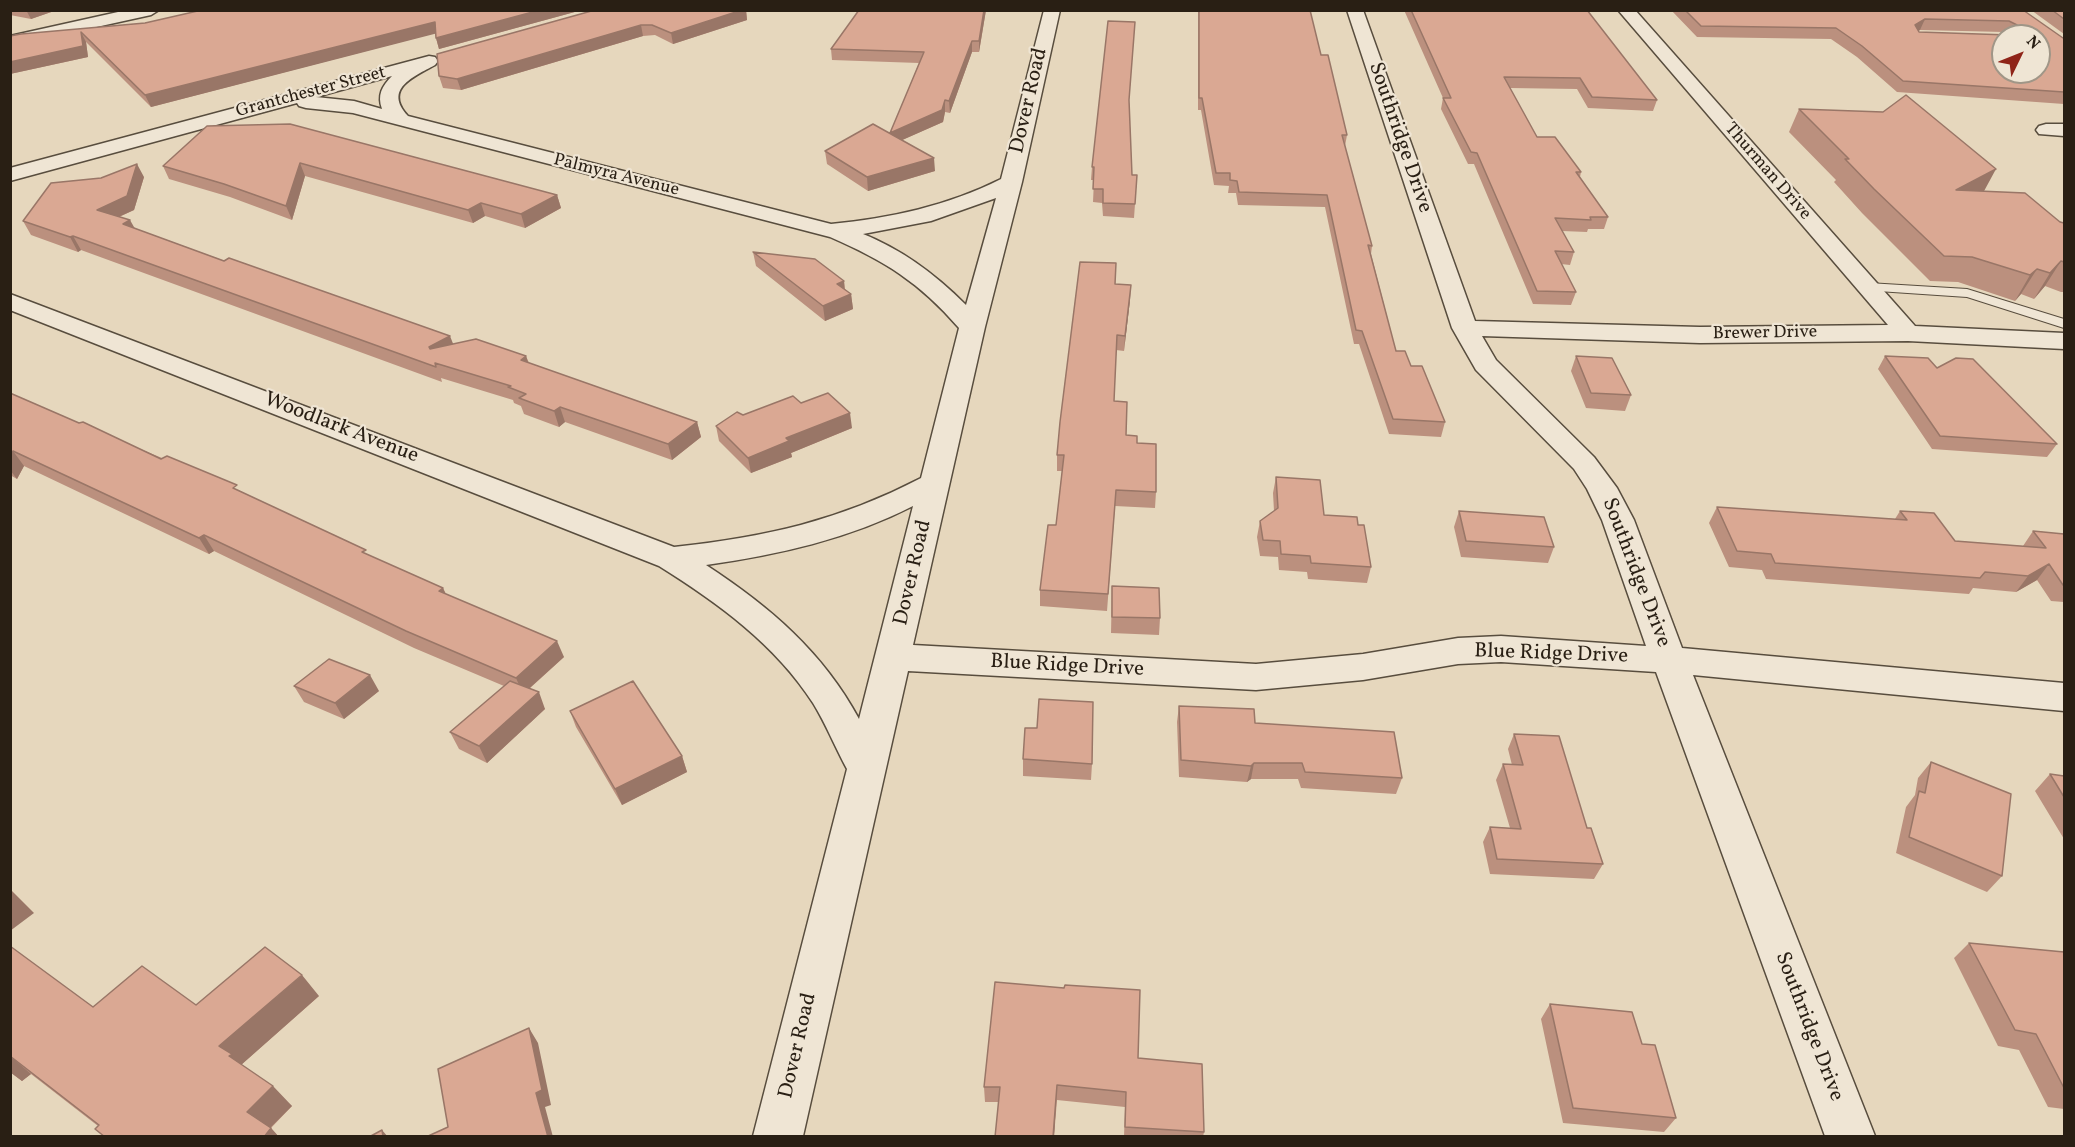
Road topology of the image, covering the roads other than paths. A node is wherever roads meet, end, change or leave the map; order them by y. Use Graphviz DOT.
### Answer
graph roads {
  1 [pos="151,10"];
  2 [pos="1052,10"];
  3 [pos="1355,10"];
  4 [pos="1626,10"];
  5 [pos="10,41"];
  6 [pos="452,55"];
  7 [pos="429,61"];
  8 [pos="279,102"];
  9 [pos="401,120"];
  10 [pos="10,175"];
  11 [pos="1011,182"];
  12 [pos="831,231"];
  13 [pos="1868,287"];
  14 [pos="10,301"];
  15 [pos="2064,324"];
  16 [pos="972,327"];
  17 [pos="1465,328"];
  18 [pos="1908,333"];
  19 [pos="2064,341"];
  20 [pos="936,482"];
  21 [pos="671,558"];
  22 [pos="894,657"];
  23 [pos="1669,660"];
  24 [pos="2064,697"];
  25 [pos="866,769"];
  26 [pos="778,1137"];
  27 [pos="1850,1137"];
  1 -- 5 [label="street"];
  2 -- 11 [label="street, Dover Road"];
  3 -- 17 [label="street, Southridge Drive"];
  4 -- 13 [label="street, Thurman Drive"];
  6 -- 7 [label="street, Grantchester Street"];
  7 -- 8 [label="street, Grantchester Street"];
  7 -- 9 [label="street"];
  8 -- 9 [label="street, Palmyra Avenue"];
  8 -- 10 [label="street, Grantchester Street"];
  9 -- 12 [label="street, Palmyra Avenue"];
  11 -- 12 [label="street, Palmyra Avenue"];
  11 -- 16 [label="street, Dover Road"];
  12 -- 16 [label="street, Palmyra Avenue"];
  13 -- 15 [label="lane"];
  13 -- 18 [label="street, Thurman Drive"];
  14 -- 21 [label="street, Woodlark Avenue"];
  16 -- 20 [label="street, Dover Road"];
  17 -- 18 [label="street, Brewer Drive"];
  17 -- 23 [label="street, Southridge Drive"];
  18 -- 19 [label="street, Brewer Drive"];
  20 -- 21 [label="street, Woodlark Avenue"];
  20 -- 22 [label="street, Dover Road"];
  21 -- 25 [label="street, Woodlark Avenue"];
  22 -- 23 [label="street, Blue Ridge Drive"];
  22 -- 25 [label="street, Dover Road"];
  23 -- 24 [label="street, Blue Ridge Drive"];
  23 -- 27 [label="street, Southridge Drive"];
  25 -- 26 [label="street, Dover Road"];
}
